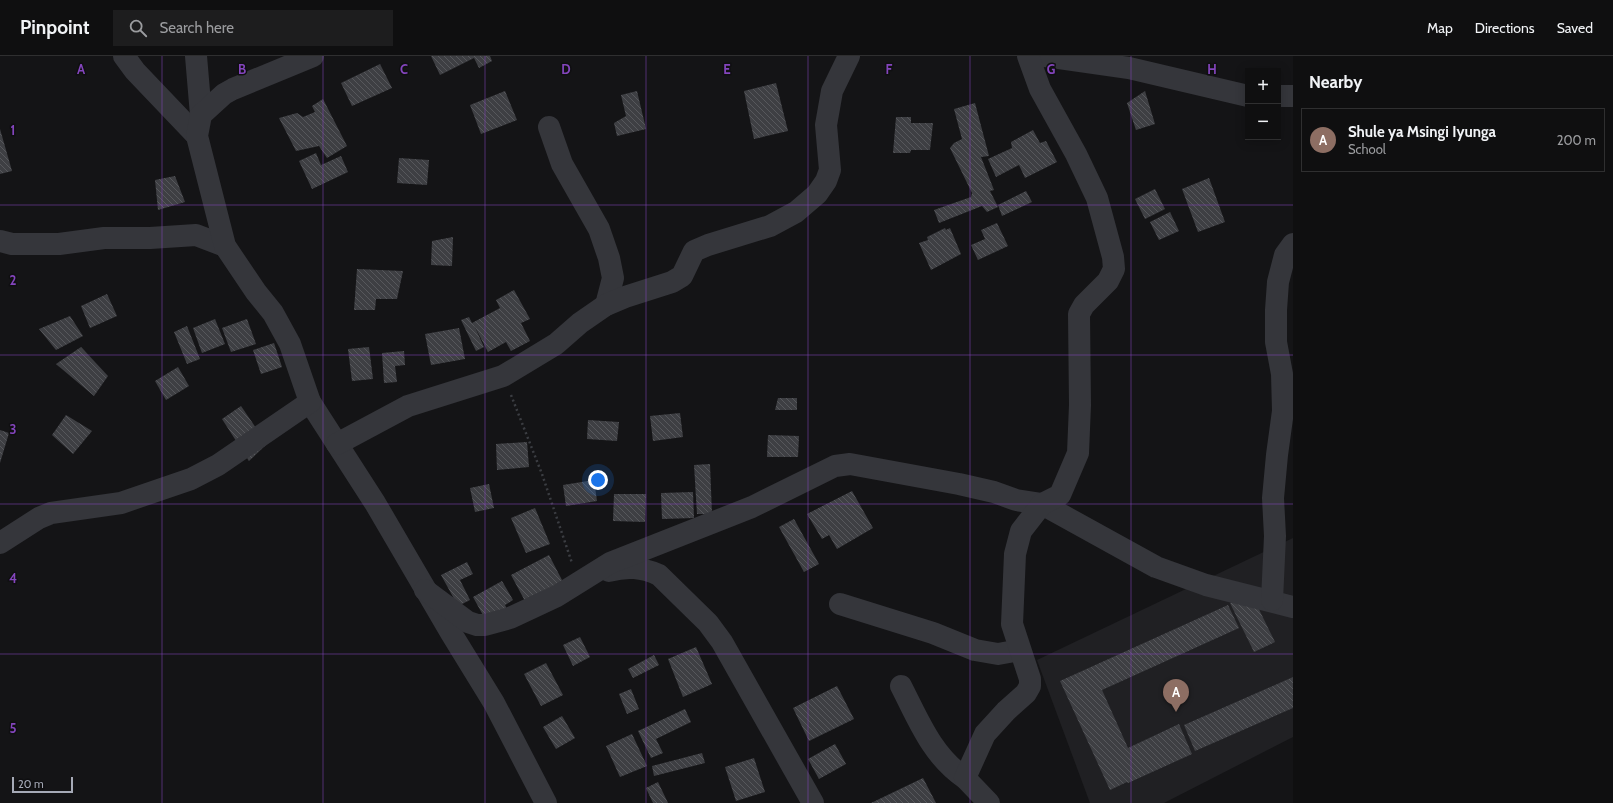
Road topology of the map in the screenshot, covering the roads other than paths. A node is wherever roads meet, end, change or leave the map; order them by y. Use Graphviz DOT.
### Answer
graph roads {
  1 [pos="124,56"];
  2 [pos="196,56"];
  3 [pos="313,56"];
  4 [pos="849,56"];
  5 [pos="1028,56"];
  6 [pos="1045,56"];
  7 [pos="1245,95"];
  8 [pos="1281,96"];
  9 [pos="1293,96"];
  10 [pos="201,115"];
  11 [pos="549,127"];
  12 [pos="197,136"];
  13 [pos="1293,244"];
  14 [pos="225,246"];
  15 [pos="4,248"];
  16 [pos="606,305"];
  17 [pos="310,402"];
  18 [pos="337,444"];
  19 [pos="1042,504"];
  20 [pos="0,543"];
  21 [pos="592,575"];
  22 [pos="425,590"];
  23 [pos="1272,600"];
  24 [pos="840,604"];
  25 [pos="1293,607"];
  26 [pos="1020,650"];
  27 [pos="901,686"];
  28 [pos="965,778"];
  29 [pos="546,803"];
  30 [pos="813,803"];
  31 [pos="989,803"];
  1 -- 12 [label="street"];
  2 -- 10 [label="street"];
  3 -- 10 [label="street"];
  4 -- 16 [label="street"];
  5 -- 19 [label="street"];
  6 -- 7 [label="street"];
  8 -- 9 [label="street"];
  10 -- 12 [label="street"];
  11 -- 16 [label="street"];
  12 -- 14 [label="street"];
  13 -- 23 [label="street"];
  14 -- 15 [label="street"];
  14 -- 17 [label="street"];
  16 -- 18 [label="street"];
  17 -- 18 [label="street"];
  17 -- 20 [label="street"];
  18 -- 22 [label="street"];
  19 -- 21 [label="street"];
  19 -- 23 [label="street"];
  19 -- 26 [label="street"];
  21 -- 22 [label="street"];
  21 -- 30 [label="street"];
  22 -- 29 [label="street"];
  23 -- 25 [label="street"];
  24 -- 26 [label="street"];
  26 -- 28 [label="street"];
  27 -- 28 [label="street"];
  28 -- 31 [label="street"];
}
